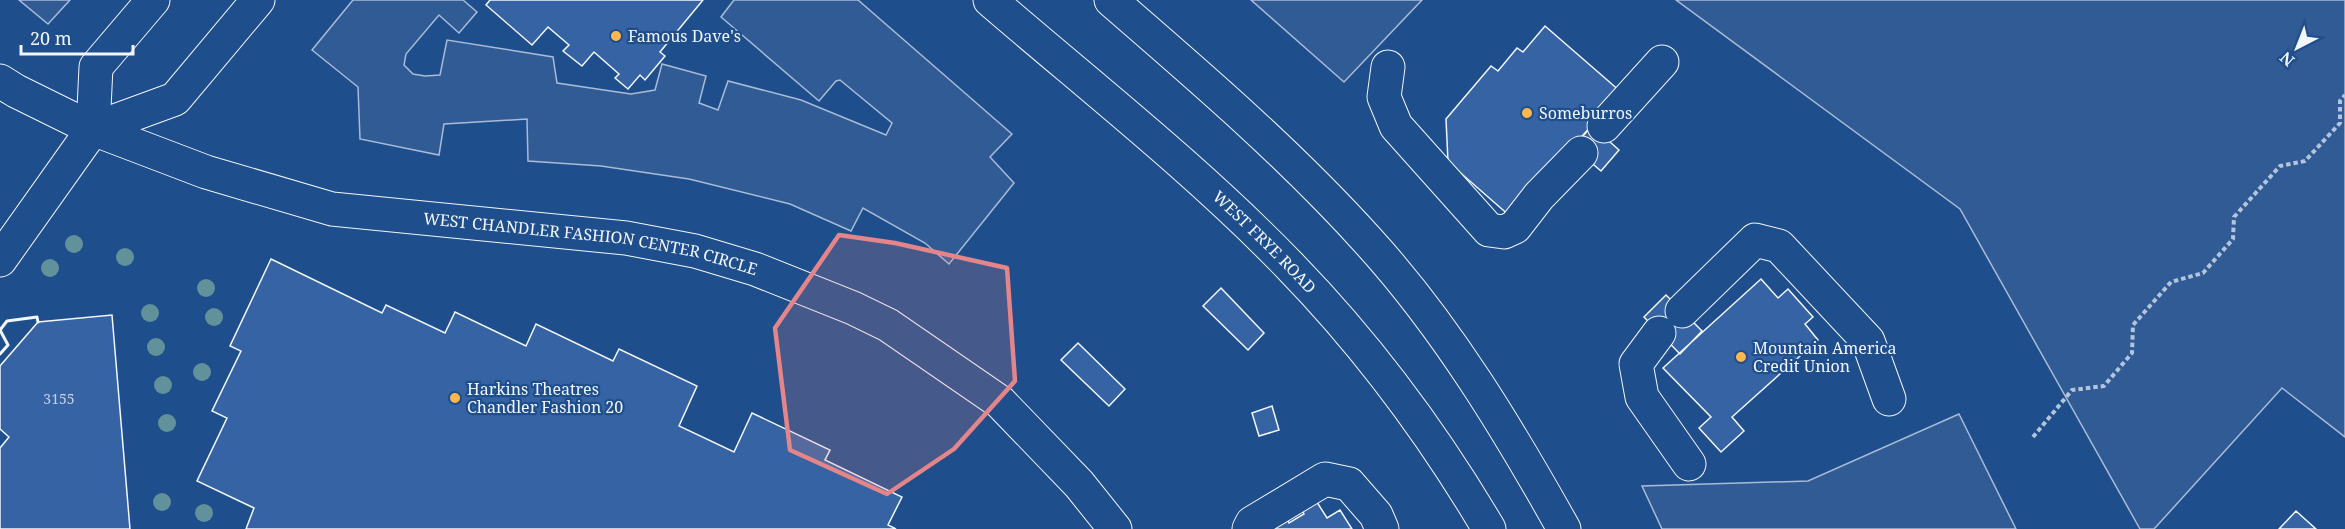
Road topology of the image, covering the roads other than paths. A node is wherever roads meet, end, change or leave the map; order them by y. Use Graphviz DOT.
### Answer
graph roads {
  1 [pos="153,0"];
  2 [pos="258,0"];
  3 [pos="990,0"];
  4 [pos="1111,0"];
  5 [pos="1662,62"];
  6 [pos="1388,67"];
  7 [pos="0,81"];
  8 [pos="1604,126"];
  9 [pos="93,129"];
  10 [pos="1581,153"];
  11 [pos="0,260"];
  12 [pos="1889,399"];
  13 [pos="1689,464"];
  14 [pos="1115,529"];
  15 [pos="1249,529"];
  16 [pos="1382,529"];
  17 [pos="1489,529"];
  18 [pos="1564,529"];
  1 -- 9 [label="street"];
  2 -- 9 [label="street"];
  3 -- 17 [label="street, WEST FRYE ROAD"];
  4 -- 18 [label="street"];
  5 -- 8 [label="street"];
  6 -- 10 [label="street"];
  7 -- 9 [label="street, WEST CHANDLER FASHION CENTER CIRCLE"];
  9 -- 11 [label="street"];
  9 -- 14 [label="street, WEST CHANDLER FASHION CENTER CIRCLE"];
  12 -- 13 [label="street"];
  15 -- 16 [label="street"];
}
